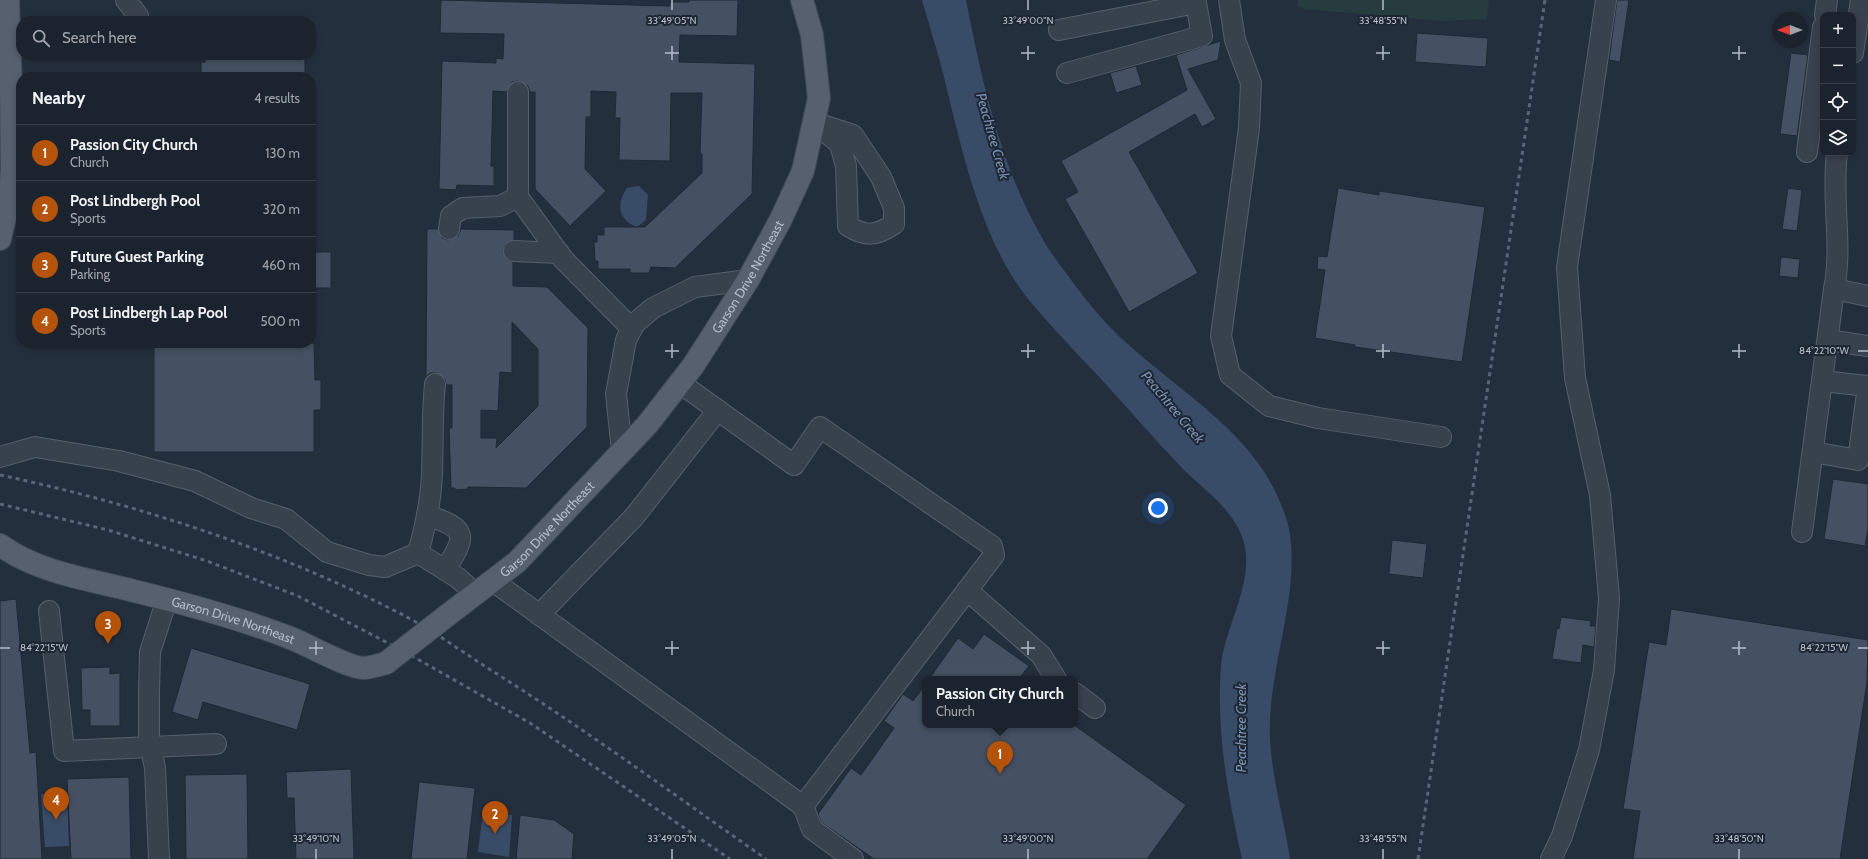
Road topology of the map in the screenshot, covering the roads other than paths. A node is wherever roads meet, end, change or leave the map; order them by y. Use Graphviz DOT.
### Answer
graph roads {
  1 [pos="8,0"];
  2 [pos="126,0"];
  3 [pos="139,0"];
  4 [pos="802,0"];
  5 [pos="1606,0"];
  6 [pos="1827,0"];
  7 [pos="1861,0"];
  8 [pos="1230,8"];
  9 [pos="1825,12"];
  10 [pos="1199,22"];
  11 [pos="1060,30"];
  12 [pos="1820,48"];
  13 [pos="1854,48"];
  14 [pos="1067,73"];
  15 [pos="518,92"];
  16 [pos="6,96"];
  17 [pos="814,122"];
  18 [pos="1806,152"];
  19 [pos="1838,156"];
  20 [pos="518,197"];
  21 [pos="4,205"];
  22 [pos="449,229"];
  23 [pos="0,239"];
  24 [pos="514,251"];
  25 [pos="561,256"];
  26 [pos="748,280"];
  27 [pos="1834,289"];
  28 [pos="1868,296"];
  29 [pos="632,329"];
  30 [pos="1828,340"];
  31 [pos="1868,346"];
  32 [pos="1823,381"];
  33 [pos="680,383"];
  34 [pos="435,384"];
  35 [pos="718,410"];
  36 [pos="1441,437"];
  37 [pos="622,451"];
  38 [pos="1813,452"];
  39 [pos="0,457"];
  40 [pos="428,507"];
  41 [pos="1802,532"];
  42 [pos="0,545"];
  43 [pos="418,553"];
  44 [pos="446,570"];
  45 [pos="485,588"];
  46 [pos="967,590"];
  47 [pos="167,599"];
  48 [pos="48,611"];
  49 [pos="539,615"];
  50 [pos="1054,676"];
  51 [pos="149,692"];
  52 [pos="1078,695"];
  53 [pos="1095,708"];
  54 [pos="150,742"];
  55 [pos="216,744"];
  56 [pos="803,806"];
  57 [pos="158,859"];
  58 [pos="853,859"];
  59 [pos="1551,859"];
  1 -- 16 [label="main road"];
  2 -- 3 [label="street"];
  4 -- 17 [label="main road, Garson Drive Northeast"];
  5 -- 59 [label="street"];
  6 -- 9 [label="street"];
  7 -- 13 [label="street"];
  8 -- 10 [label="street"];
  8 -- 36 [label="street"];
  10 -- 11 [label="street"];
  10 -- 14 [label="street"];
  12 -- 18 [label="street"];
  15 -- 20 [label="street"];
  16 -- 21 [label="main road"];
  17 -- 17 [label="street"];
  17 -- 26 [label="main road, Garson Drive Northeast"];
  19 -- 27 [label="street"];
  20 -- 22 [label="street"];
  20 -- 25 [label="street"];
  21 -- 23 [label="main road"];
  24 -- 25 [label="street"];
  25 -- 29 [label="street"];
  26 -- 29 [label="street"];
  26 -- 33 [label="main road, Garson Drive Northeast"];
  27 -- 28 [label="street"];
  27 -- 30 [label="street"];
  29 -- 37 [label="street"];
  30 -- 31 [label="street"];
  30 -- 32 [label="street"];
  32 -- 38 [label="street"];
  32 -- 38 [label="street"];
  33 -- 35 [label="street"];
  33 -- 37 [label="main road, Garson Drive Northeast"];
  34 -- 40 [label="street"];
  35 -- 46 [label="street"];
  35 -- 49 [label="street"];
  37 -- 45 [label="main road, Garson Drive Northeast"];
  38 -- 41 [label="street"];
  39 -- 43 [label="street"];
  40 -- 43 [label="street"];
  40 -- 44 [label="street"];
  42 -- 47 [label="main road, Garson Drive Northeast"];
  43 -- 44 [label="street"];
  44 -- 45 [label="street"];
  45 -- 47 [label="main road, Garson Drive Northeast, bridge"];
  45 -- 49 [label="street"];
  46 -- 50 [label="street"];
  46 -- 56 [label="street"];
  47 -- 51 [label="street"];
  48 -- 54 [label="street"];
  49 -- 56 [label="street"];
  51 -- 54 [label="street"];
  51 -- 54 [label="street"];
  52 -- 53 [label="street"];
  54 -- 55 [label="street"];
  54 -- 57 [label="street"];
  56 -- 58 [label="street"];
}
